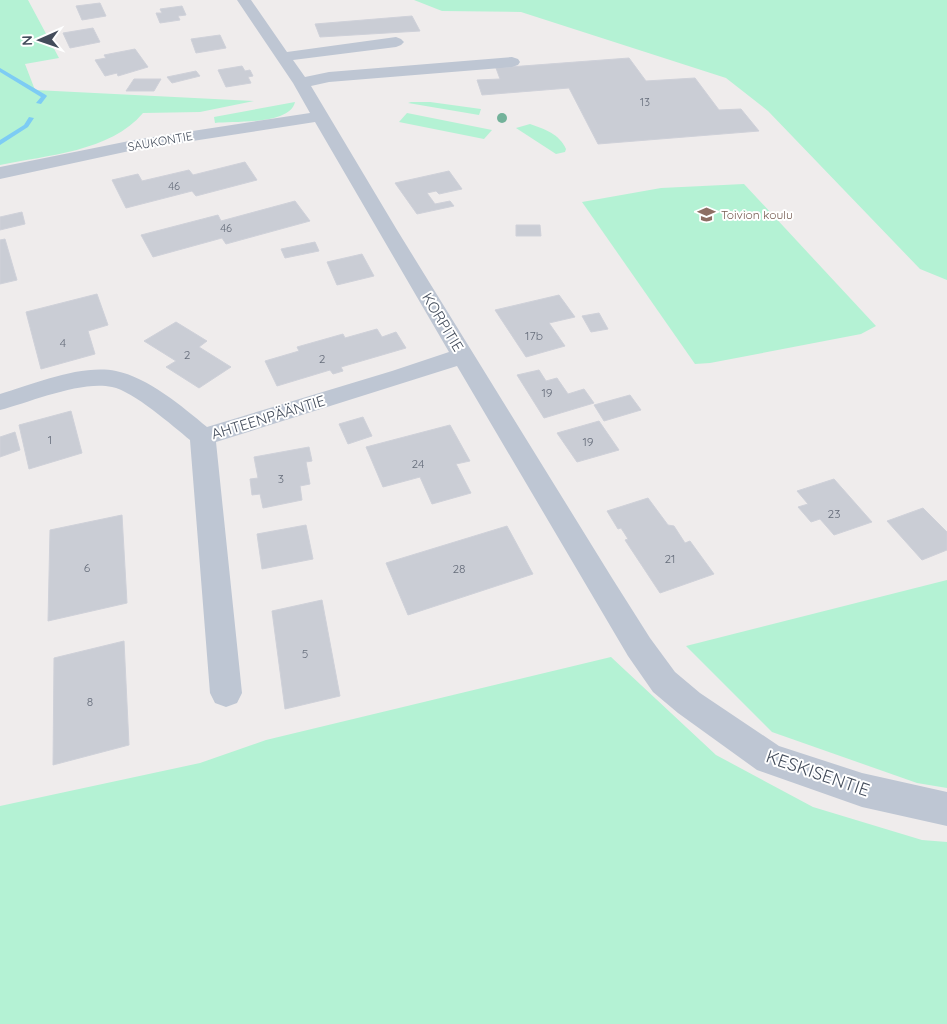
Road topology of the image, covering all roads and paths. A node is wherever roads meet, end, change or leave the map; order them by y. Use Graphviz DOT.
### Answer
graph roads {
  1 [pos="244,0"];
  2 [pos="396,42"];
  3 [pos="283,57"];
  4 [pos="512,62"];
  5 [pos="301,83"];
  6 [pos="320,116"];
  7 [pos="0,173"];
  8 [pos="464,355"];
  9 [pos="0,402"];
  10 [pos="203,436"];
  11 [pos="639,647"];
  12 [pos="226,693"];
  13 [pos="947,810"];
  1 -- 3 [label="street, KORPITIE"];
  2 -- 3 [label="street"];
  3 -- 5 [label="street, KORPITIE"];
  4 -- 5 [label="street"];
  5 -- 6 [label="street, KORPITIE"];
  6 -- 7 [label="street, SAUKONTIE"];
  6 -- 8 [label="street, KORPITIE"];
  8 -- 10 [label="street, AHTEENPÄÄNTIE"];
  8 -- 11 [label="street, KORPITIE"];
  9 -- 10 [label="street"];
  10 -- 12 [label="street, AHTEENPÄÄNTIE"];
  11 -- 13 [label="street, KESKISENTIE"];
}
